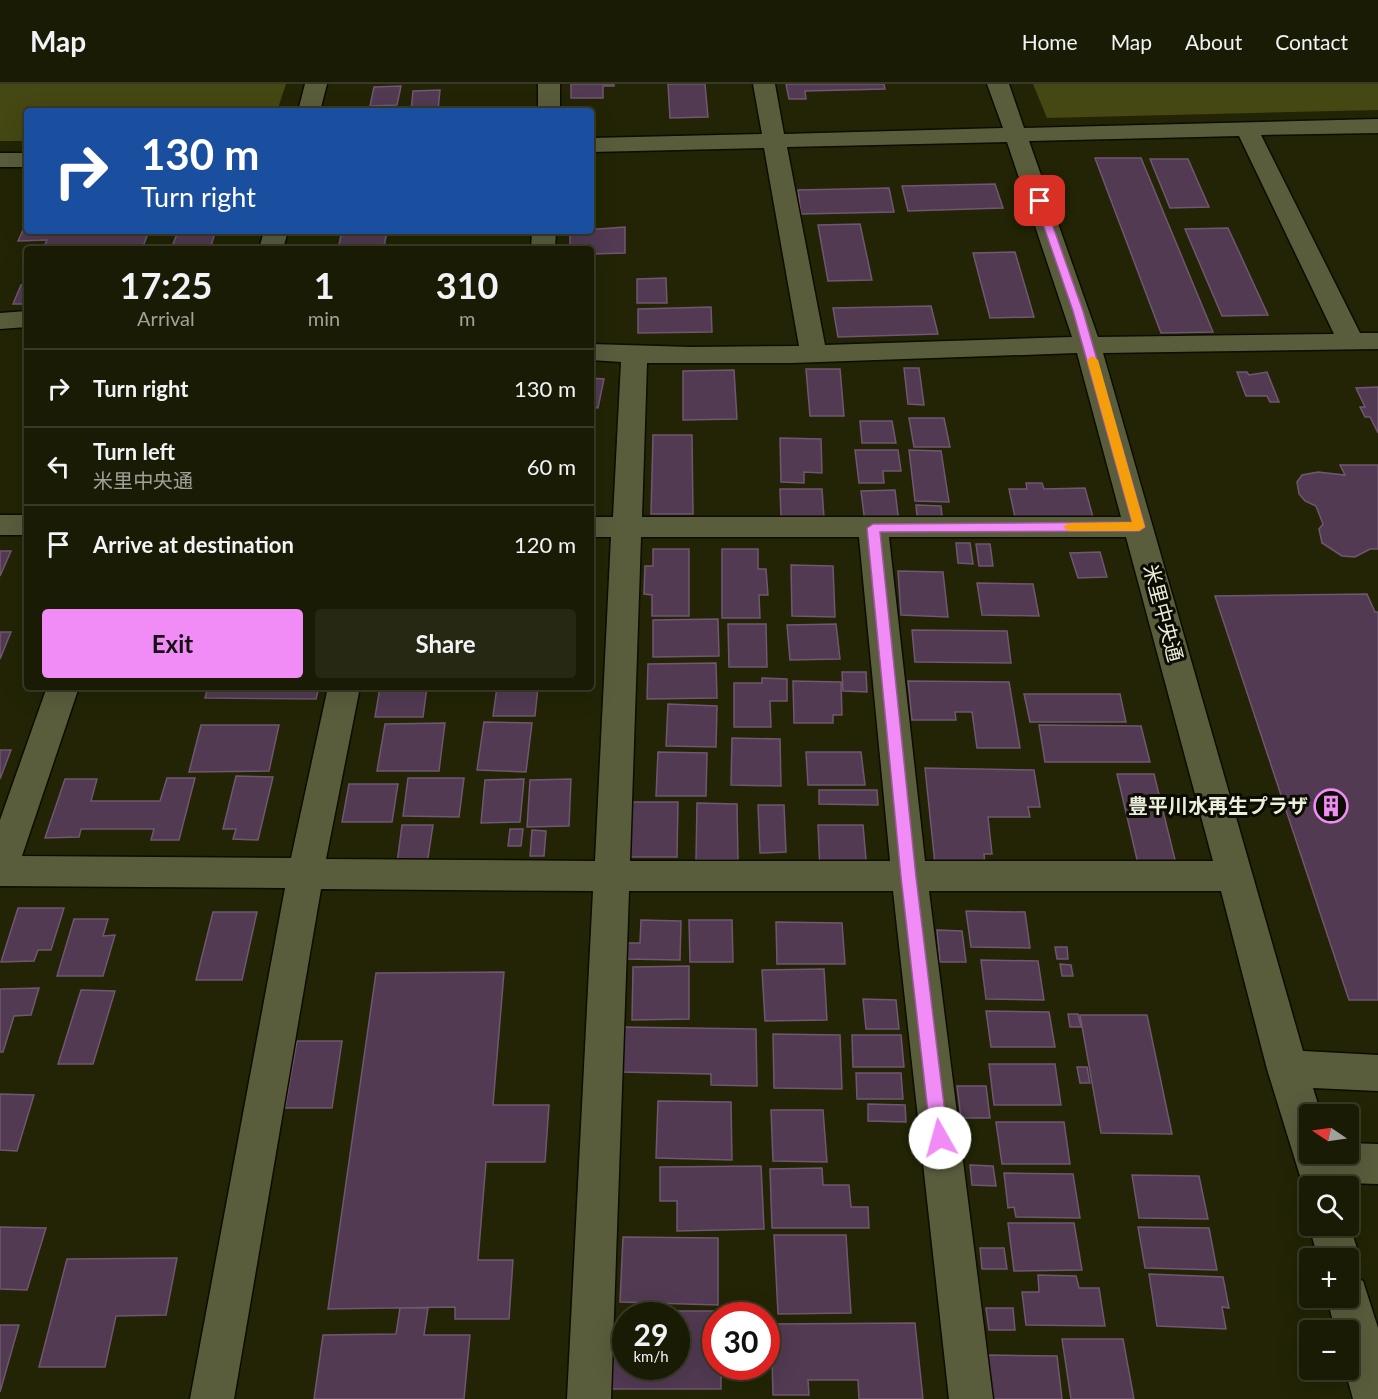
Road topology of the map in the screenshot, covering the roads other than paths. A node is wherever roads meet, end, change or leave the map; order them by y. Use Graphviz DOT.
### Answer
graph roads {
  1 [pos="316,84"];
  2 [pos="549,84"];
  3 [pos="764,84"];
  4 [pos="998,84"];
  5 [pos="310,108"];
  6 [pos="549,108"];
  7 [pos="1378,126"];
  8 [pos="1247,130"];
  9 [pos="1016,134"];
  10 [pos="773,141"];
  11 [pos="594,145"];
  12 [pos="24,159"];
  13 [pos="0,160"];
  14 [pos="24,319"];
  15 [pos="0,321"];
  16 [pos="1378,341"];
  17 [pos="1352,342"];
  18 [pos="1088,345"];
  19 [pos="594,352"];
  20 [pos="813,353"];
  21 [pos="634,355"];
  22 [pos="0,525"];
  23 [pos="24,525"];
  24 [pos="594,527"];
  25 [pos="628,527"];
  26 [pos="1139,527"];
  27 [pos="873,528"];
  28 [pos="62,690"];
  29 [pos="343,690"];
  30 [pos="0,871"];
  31 [pos="306,873"];
  32 [pos="610,876"];
  33 [pos="1233,876"];
  34 [pos="909,877"];
  35 [pos="1286,1069"];
  36 [pos="1378,1073"];
  37 [pos="1299,1113"];
  38 [pos="1359,1164"];
  39 [pos="1378,1164"];
  40 [pos="1351,1308"];
  41 [pos="212,1399"];
  42 [pos="589,1399"];
  43 [pos="971,1399"];
  44 [pos="1375,1399"];
  1 -- 5 [label="street"];
  2 -- 6 [label="street"];
  3 -- 10 [label="street"];
  4 -- 9 [label="street, 米里中央通"];
  7 -- 8 [label="street"];
  8 -- 9 [label="street"];
  8 -- 17 [label="street"];
  9 -- 10 [label="street"];
  9 -- 18 [label="street, 米里中央通"];
  10 -- 11 [label="street"];
  10 -- 20 [label="street"];
  12 -- 13 [label="street"];
  14 -- 15 [label="street"];
  16 -- 17 [label="street"];
  17 -- 18 [label="street"];
  18 -- 20 [label="street"];
  18 -- 26 [label="street, 米里中央通"];
  19 -- 21 [label="street"];
  20 -- 21 [label="street"];
  21 -- 25 [label="street"];
  22 -- 23 [label="street"];
  24 -- 25 [label="street"];
  25 -- 27 [label="street"];
  25 -- 32 [label="street"];
  26 -- 27 [label="street"];
  26 -- 33 [label="street, 米里中央通"];
  27 -- 34 [label="street"];
  28 -- 30 [label="street"];
  29 -- 31 [label="street"];
  30 -- 31 [label="street"];
  31 -- 32 [label="street"];
  31 -- 41 [label="street"];
  32 -- 34 [label="street"];
  32 -- 42 [label="street"];
  33 -- 34 [label="street"];
  33 -- 35 [label="street, 米里中央通"];
  34 -- 43 [label="street"];
  35 -- 36 [label="street"];
  35 -- 37 [label="street, 米里中央通"];
  38 -- 39 [label="street"];
  40 -- 44 [label="street"];
}
